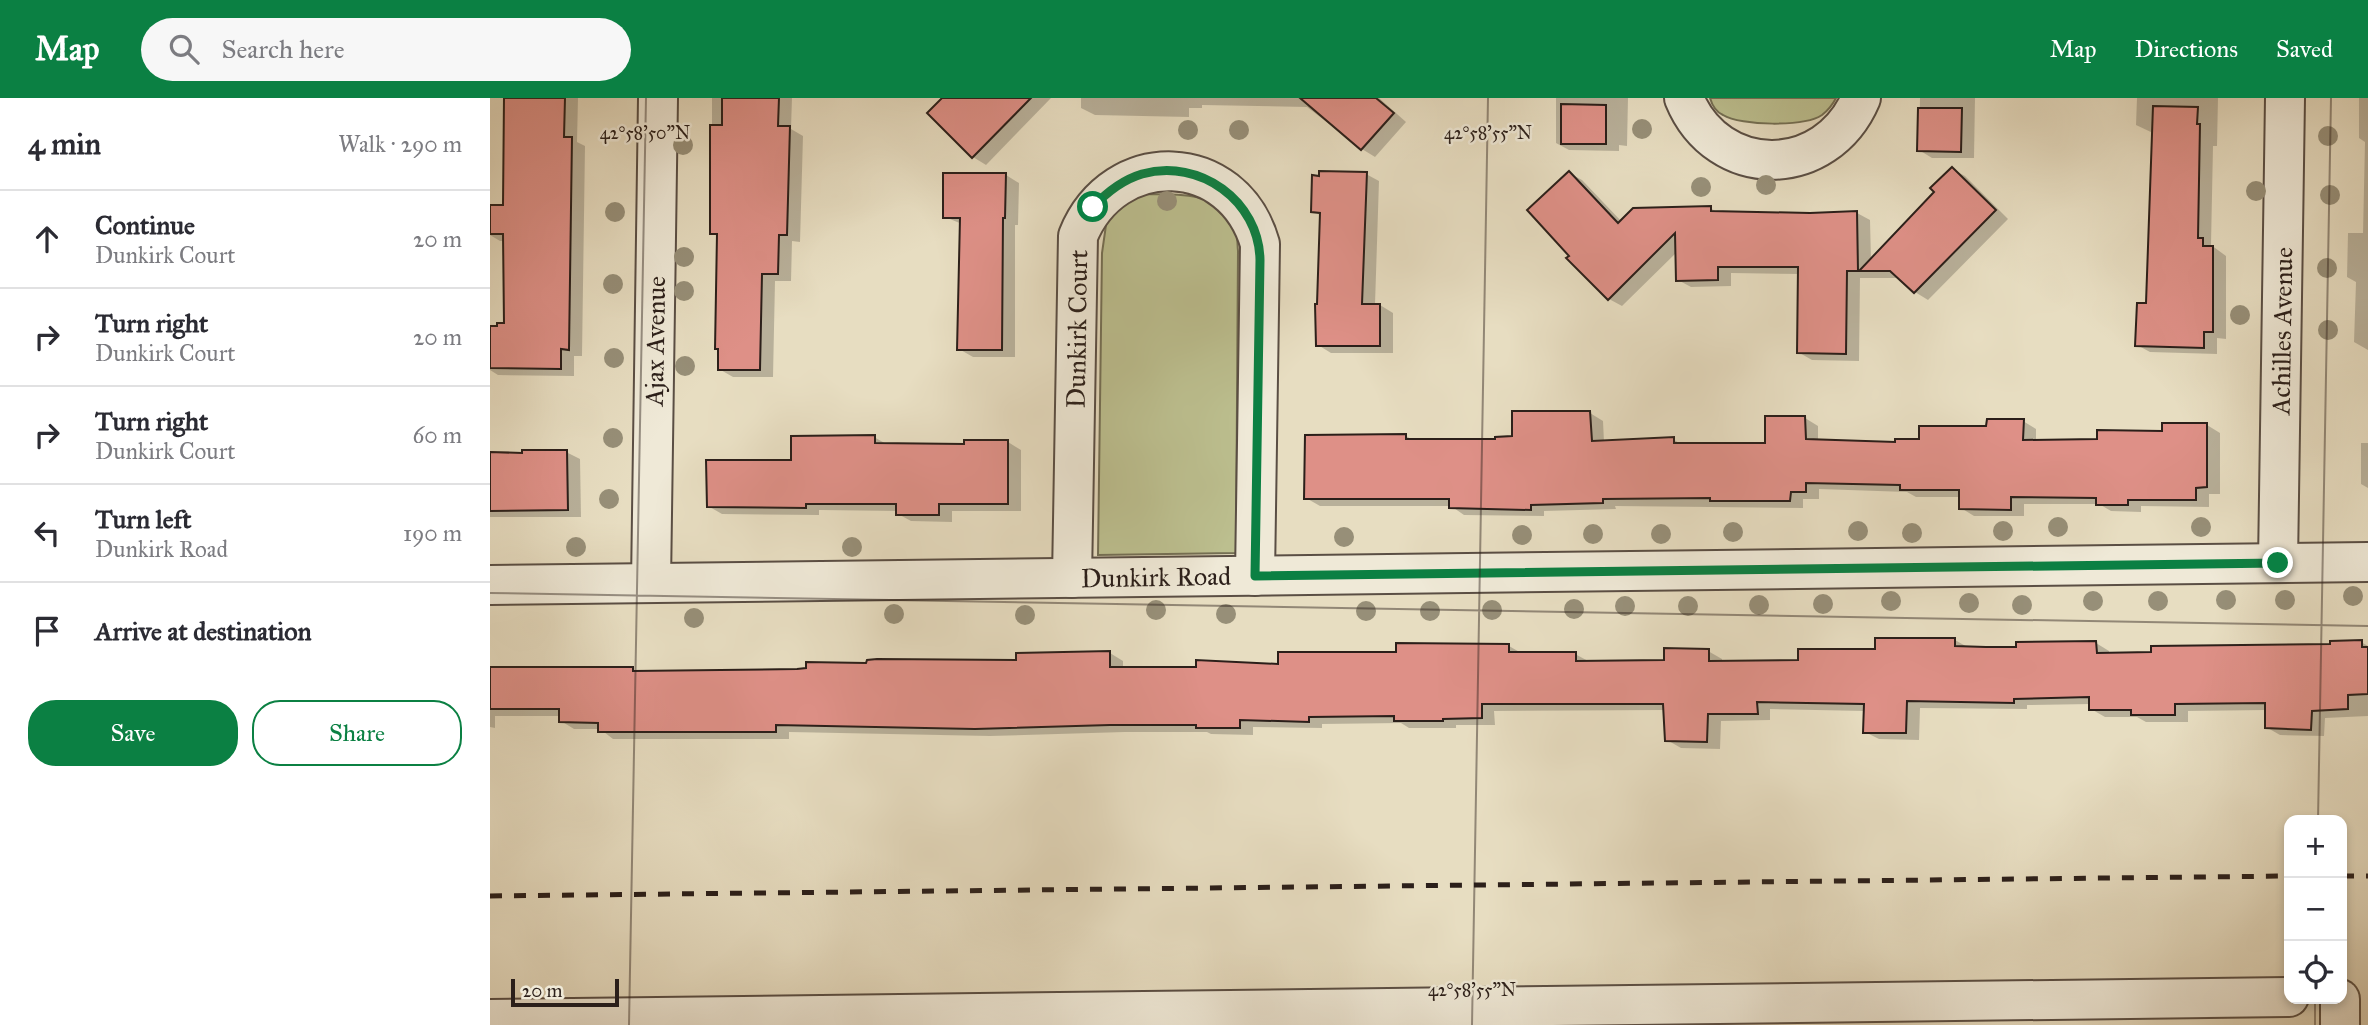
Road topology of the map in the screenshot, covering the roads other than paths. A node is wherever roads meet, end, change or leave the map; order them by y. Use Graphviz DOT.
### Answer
graph roads {
  1 [pos="658,98"];
  2 [pos="1684,98"];
  3 [pos="1861,98"];
  4 [pos="2285,98"];
  5 [pos="2368,562"];
  6 [pos="2278,563"];
  7 [pos="1255,576"];
  8 [pos="1072,578"];
  9 [pos="651,583"];
  10 [pos="490,585"];
  11 [pos="2368,996"];
  12 [pos="2284,997"];
  13 [pos="2347,997"];
  14 [pos="2341,1004"];
  15 [pos="1899,1013"];
  16 [pos="1457,1016"];
  17 [pos="490,1019"];
  18 [pos="2340,1025"];
  1 -- 9 [label="street, Ajax Avenue"];
  2 -- 3 [label="street"];
  4 -- 6 [label="street, Achilles Avenue"];
  5 -- 6 [label="street, Dunkirk Road"];
  6 -- 7 [label="street, Dunkirk Road"];
  7 -- 8 [label="street, Dunkirk Road"];
  7 -- 8 [label="street, Dunkirk Court"];
  8 -- 9 [label="street, Dunkirk Road"];
  9 -- 10 [label="street, Dunkirk Road"];
  11 -- 13 [label="street"];
  12 -- 15 [label="street"];
  14 -- 18 [label="street"];
  15 -- 16 [label="street"];
  16 -- 17 [label="street"];
}
